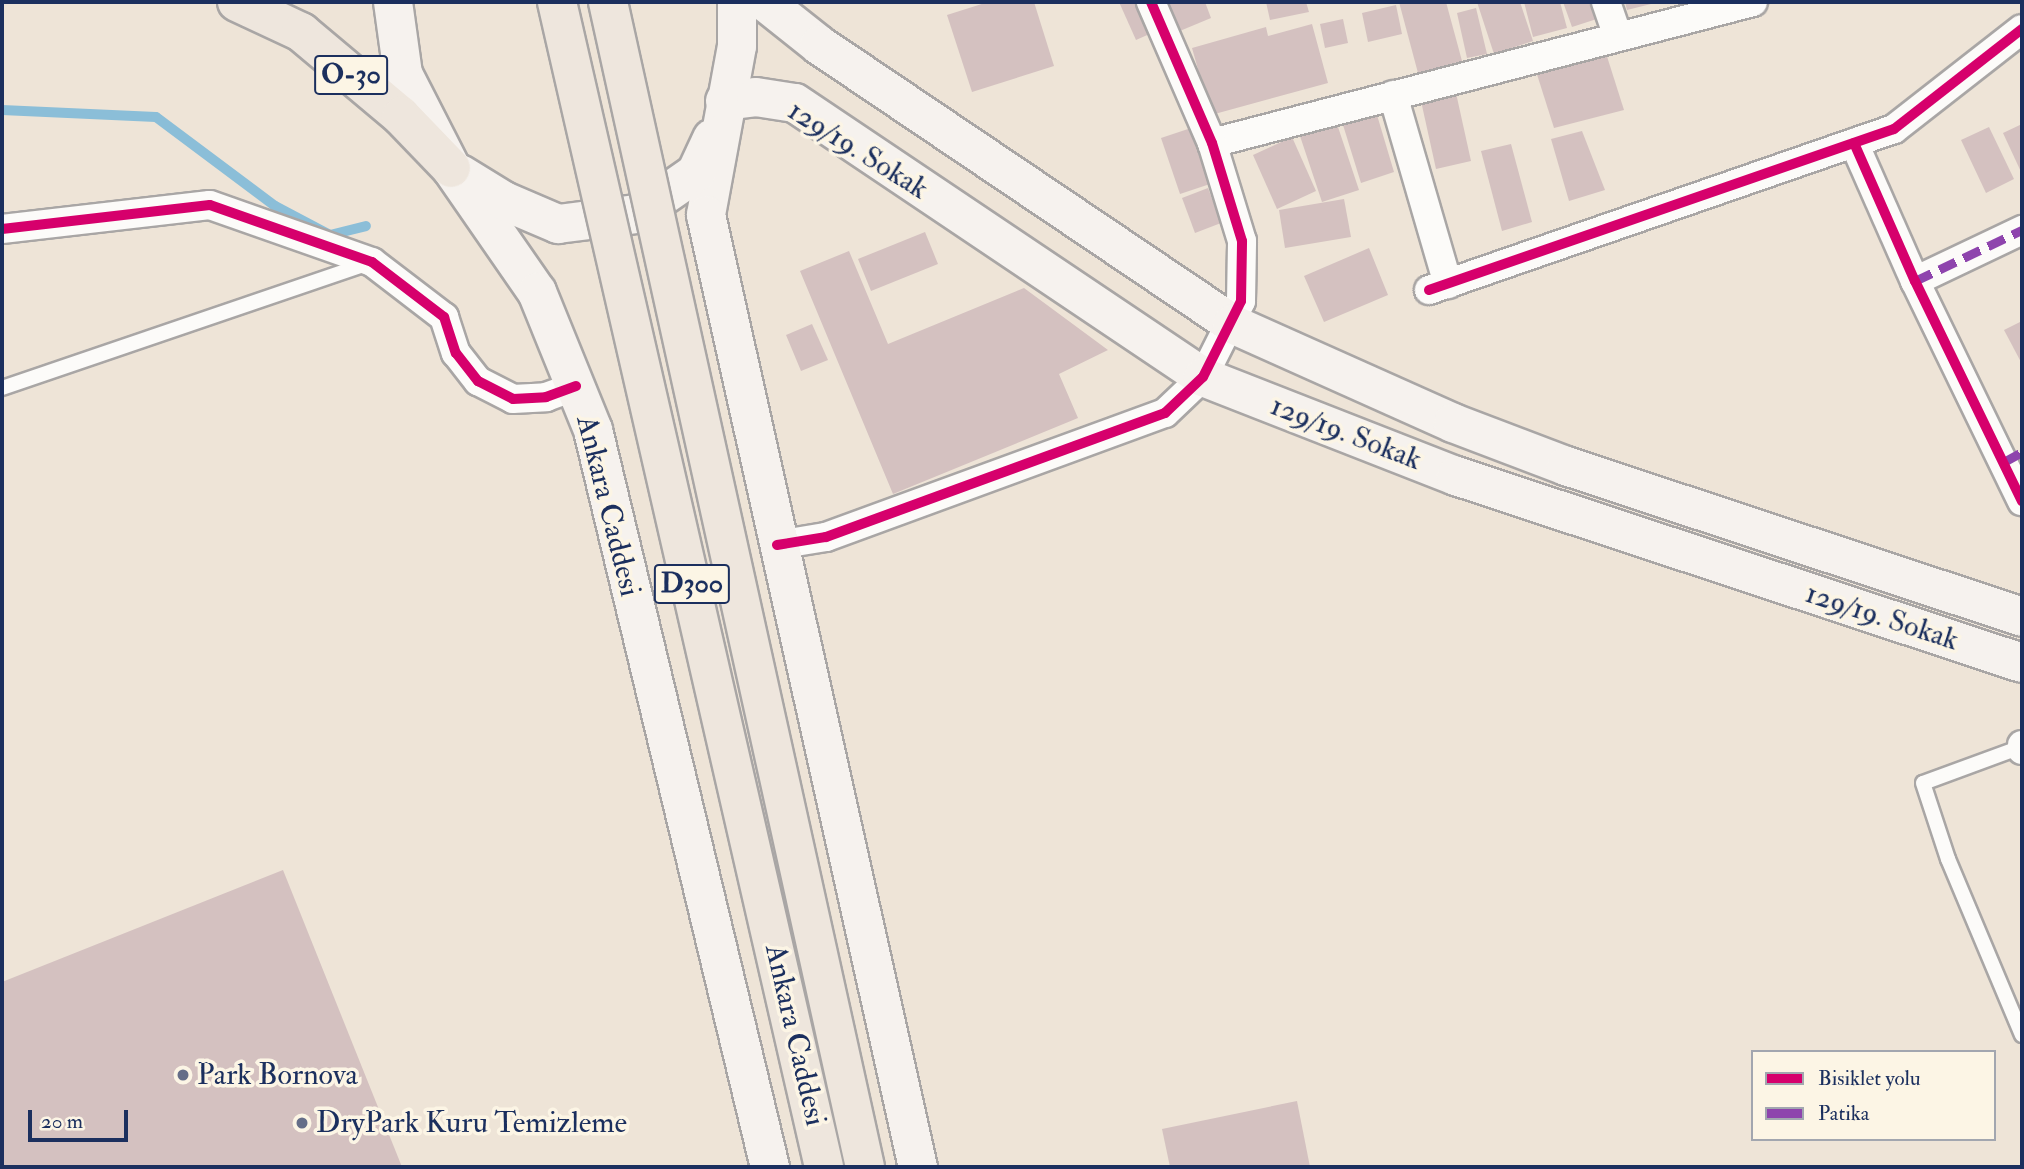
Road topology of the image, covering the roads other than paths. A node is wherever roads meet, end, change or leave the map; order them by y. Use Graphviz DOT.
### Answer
graph roads {
  1 [pos="237,2"];
  2 [pos="393,2"];
  3 [pos="557,2"];
  4 [pos="608,2"];
  5 [pos="737,2"];
  6 [pos="765,2"];
  7 [pos="1151,2"];
  8 [pos="1606,2"];
  9 [pos="1753,2"];
  10 [pos="2022,29"];
  11 [pos="1617,34"];
  12 [pos="1393,95"];
  13 [pos="724,107"];
  14 [pos="1213,143"];
  15 [pos="1854,143"];
  16 [pos="451,168"];
  17 [pos="2,229"];
  18 [pos="2022,230"];
  19 [pos="372,262"];
  20 [pos="1915,281"];
  21 [pos="1232,324"];
  22 [pos="1203,377"];
  23 [pos="576,386"];
  24 [pos="2,388"];
  25 [pos="2013,457"];
  26 [pos="2022,501"];
  27 [pos="777,545"];
  28 [pos="2022,617"];
  29 [pos="2022,663"];
  30 [pos="2022,747"];
  31 [pos="2022,1035"];
  32 [pos="770,1167"];
  33 [pos="824,1167"];
  34 [pos="865,1167"];
  35 [pos="918,1167"];
  1 -- 16 [label="highway, O-30"];
  2 -- 16 [label="main road, Ankara Caddesi"];
  3 -- 33 [label="highway, Ankara Caddesi / D300, bridge"];
  4 -- 34 [label="highway, Ankara Caddesi / D300, bridge"];
  5 -- 13 [label="main road"];
  6 -- 21 [label="main road, 129/19. Sokak"];
  7 -- 14 [label="street"];
  8 -- 11 [label="street"];
  9 -- 11 [label="street"];
  10 -- 15 [label="street"];
  11 -- 12 [label="street"];
  12 -- 14 [label="street"];
  12 -- 15 [label="street"];
  13 -- 16 [label="main road"];
  13 -- 22 [label="main road, 129/19. Sokak"];
  13 -- 27 [label="main road"];
  14 -- 21 [label="street"];
  15 -- 20 [label="street"];
  16 -- 23 [label="main road, Ankara Caddesi"];
  17 -- 19 [label="street"];
  18 -- 20 [label="street"];
  19 -- 23 [label="street"];
  19 -- 24 [label="lane"];
  20 -- 25 [label="street"];
  21 -- 22 [label="street"];
  21 -- 28 [label="main road, 129/19. Sokak"];
  22 -- 27 [label="street"];
  22 -- 29 [label="main road, 129/19. Sokak"];
  23 -- 32 [label="main road, Ankara Caddesi"];
  25 -- 26 [label="street"];
  27 -- 35 [label="main road"];
  30 -- 31 [label="lane"];
}
